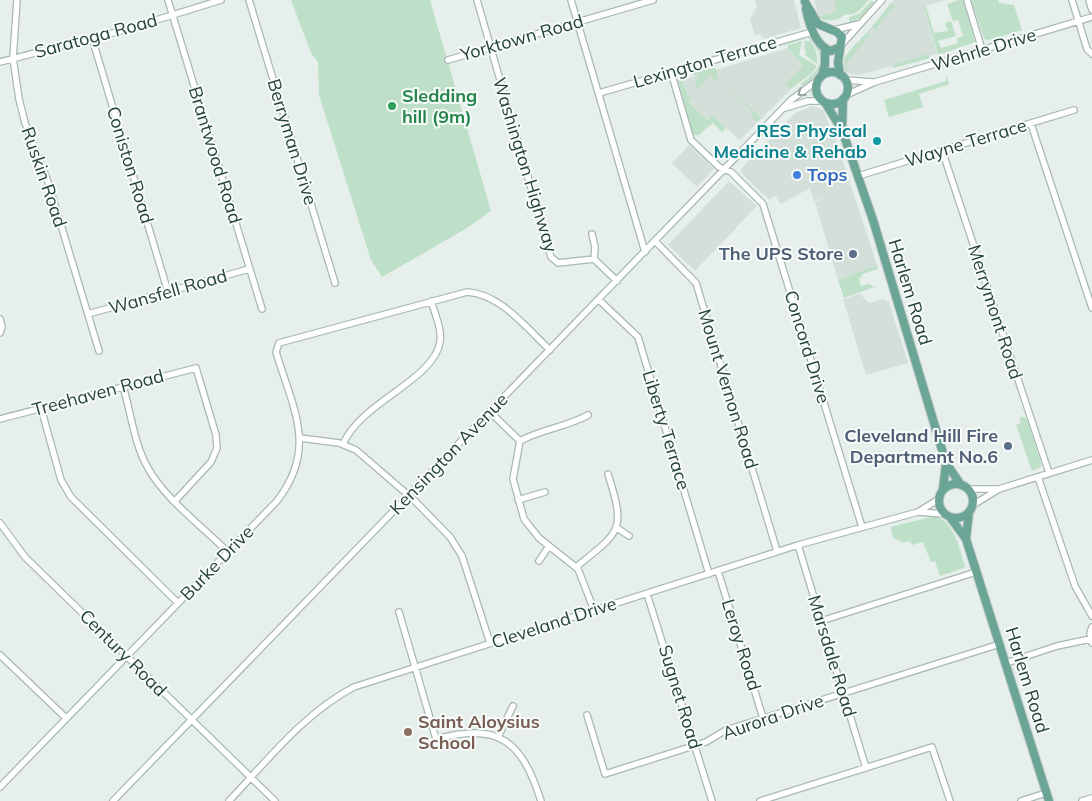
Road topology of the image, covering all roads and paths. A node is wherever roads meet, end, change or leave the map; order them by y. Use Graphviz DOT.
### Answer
graph roads {
  1 [pos="16,0"];
  2 [pos="168,0"];
  3 [pos="220,0"];
  4 [pos="249,0"];
  5 [pos="476,0"];
  6 [pos="571,0"];
  7 [pos="653,0"];
  8 [pos="882,0"];
  9 [pos="967,0"];
  10 [pos="1072,0"];
  11 [pos="1089,0"];
  12 [pos="805,1"];
  13 [pos="1092,10"];
  14 [pos="173,16"];
  15 [pos="1092,17"];
  16 [pos="1078,21"];
  17 [pos="578,22"];
  18 [pos="859,24"];
  19 [pos="832,30"];
  20 [pos="812,32"];
  21 [pos="92,38"];
  22 [pos="823,45"];
  23 [pos="841,45"];
  24 [pos="490,47"];
  25 [pos="982,50"];
  26 [pos="1092,54"];
  27 [pos="13,58"];
  28 [pos="448,60"];
  29 [pos="0,62"];
  30 [pos="671,72"];
  31 [pos="843,77"];
  32 [pos="820,78"];
  33 [pos="875,82"];
  34 [pos="599,93"];
  35 [pos="845,97"];
  36 [pos="824,102"];
  37 [pos="786,108"];
  38 [pos="1074,110"];
  39 [pos="1031,124"];
  40 [pos="842,130"];
  41 [pos="942,150"];
  42 [pos="725,170"];
  43 [pos="858,176"];
  44 [pos="592,234"];
  45 [pos="656,242"];
  46 [pos="645,252"];
  47 [pos="594,259"];
  48 [pos="249,270"];
  49 [pos="617,282"];
  50 [pos="335,283"];
  51 [pos="168,292"];
  52 [pos="599,300"];
  53 [pos="431,301"];
  54 [pos="1092,308"];
  55 [pos="262,309"];
  56 [pos="88,314"];
  57 [pos="0,319"];
  58 [pos="0,334"];
  59 [pos="550,350"];
  60 [pos="99,351"];
  61 [pos="123,386"];
  62 [pos="41,408"];
  63 [pos="490,412"];
  64 [pos="588,414"];
  65 [pos="0,419"];
  66 [pos="300,438"];
  67 [pos="520,441"];
  68 [pos="343,444"];
  69 [pos="1092,460"];
  70 [pos="946,463"];
  71 [pos="1049,473"];
  72 [pos="608,474"];
  73 [pos="1038,477"];
  74 [pos="964,487"];
  75 [pos="943,489"];
  76 [pos="999,489"];
  77 [pos="545,492"];
  78 [pos="408,497"];
  79 [pos="939,499"];
  80 [pos="518,500"];
  81 [pos="175,501"];
  82 [pos="971,508"];
  83 [pos="918,512"];
  84 [pos="947,516"];
  85 [pos="0,523"];
  86 [pos="862,527"];
  87 [pos="617,528"];
  88 [pos="629,536"];
  89 [pos="966,539"];
  90 [pos="798,545"];
  91 [pos="549,546"];
  92 [pos="228,552"];
  93 [pos="777,552"];
  94 [pos="539,561"];
  95 [pos="576,567"];
  96 [pos="718,571"];
  97 [pos="976,572"];
  98 [pos="709,574"];
  99 [pos="647,594"];
  100 [pos="178,603"];
  101 [pos="594,610"];
  102 [pos="399,612"];
  103 [pos="1092,616"];
  104 [pos="821,621"];
  105 [pos="1092,627"];
  106 [pos="1091,641"];
  107 [pos="490,643"];
  108 [pos="1000,644"];
  109 [pos="0,655"];
  110 [pos="127,656"];
  111 [pos="1006,663"];
  112 [pos="416,666"];
  113 [pos="844,693"];
  114 [pos="513,706"];
  115 [pos="587,715"];
  116 [pos="66,718"];
  117 [pos="763,718"];
  118 [pos="192,720"];
  119 [pos="498,737"];
  120 [pos="695,746"];
  121 [pos="866,768"];
  122 [pos="251,778"];
  123 [pos="2,783"];
  124 [pos="1048,797"];
  125 [pos="1092,798"];
  126 [pos="113,801"];
  127 [pos="229,801"];
  128 [pos="276,801"];
  129 [pos="542,801"];
  130 [pos="712,801"];
  131 [pos="760,801"];
  132 [pos="950,801"];
  133 [pos="1021,801"];
  134 [pos="1082,801"];
  1 -- 27 [label="street, Ruskin Road"];
  2 -- 14 [label="street, Brantwood Road"];
  3 -- 14 [label="street, Saratoga Road"];
  4 -- 50 [label="street, Berryman Drive"];
  5 -- 24 [label="street, Washington Highway"];
  6 -- 17 [label="street"];
  7 -- 17 [label="street, Yorktown Road"];
  8 -- 18 [label="street"];
  9 -- 25 [label="street"];
  10 -- 16 [label="street"];
  11 -- 13 [label="street"];
  12 -- 19 [label="main road"];
  12 -- 20 [label="main road"];
  14 -- 21 [label="street, Saratoga Road"];
  14 -- 48 [label="street, Brantwood Road"];
  15 -- 16 [label="street, Wehrle Drive"];
  16 -- 25 [label="street, Wehrle Drive"];
  16 -- 26 [label="street"];
  17 -- 24 [label="street, Yorktown Road"];
  17 -- 34 [label="street"];
  18 -- 19 [label="street"];
  18 -- 23 [label="street"];
  19 -- 22 [label="main road"];
  19 -- 23 [label="main road"];
  20 -- 22 [label="main road"];
  20 -- 30 [label="street, Lexington Terrace"];
  21 -- 27 [label="street, Saratoga Road"];
  21 -- 51 [label="street, Coniston Road"];
  22 -- 23 [label="main road"];
  22 -- 32 [label="main road"];
  23 -- 31 [label="main road"];
  24 -- 28 [label="street, Yorktown Road"];
  24 -- 47 [label="street, Washington Highway"];
  25 -- 33 [label="street, Wehrle Drive"];
  27 -- 29 [label="street, Saratoga Road"];
  27 -- 56 [label="street, Ruskin Road"];
  30 -- 34 [label="street, Lexington Terrace"];
  30 -- 42 [label="street, Concord Drive"];
  31 -- 32 [label="main road"];
  31 -- 33 [label="street, Wehrle Drive"];
  31 -- 35 [label="main road"];
  32 -- 36 [label="main road"];
  32 -- 37 [label="street, Kensington Avenue, one-way"];
  33 -- 35 [label="street, Wehrle Drive"];
  34 -- 46 [label="street"];
  35 -- 36 [label="main road"];
  35 -- 40 [label="main road, Harlem Road"];
  36 -- 37 [label="street, Kensington Avenue"];
  36 -- 40 [label="main road, Harlem Road"];
  37 -- 42 [label="street, Kensington Avenue"];
  38 -- 39 [label="street, Wayne Terrace"];
  39 -- 41 [label="street, Wayne Terrace"];
  39 -- 54 [label="street"];
  40 -- 43 [label="main road, Harlem Road"];
  41 -- 43 [label="street, Wayne Terrace"];
  41 -- 71 [label="street, Merrymont Road"];
  42 -- 45 [label="street, Kensington Avenue"];
  42 -- 86 [label="street, Concord Drive"];
  43 -- 70 [label="main road, Harlem Road"];
  44 -- 47 [label="street"];
  45 -- 46 [label="street, Kensington Avenue"];
  45 -- 93 [label="street, Mount Vernon Road"];
  46 -- 49 [label="street, Kensington Avenue"];
  47 -- 49 [label="street"];
  48 -- 51 [label="street, Wansfell Road"];
  48 -- 55 [label="street, Brantwood Road"];
  49 -- 52 [label="street, Kensington Avenue"];
  51 -- 56 [label="street, Wansfell Road"];
  52 -- 59 [label="street, Kensington Avenue"];
  52 -- 98 [label="street, Liberty Terrace"];
  53 -- 59 [label="street"];
  53 -- 66 [label="street, Burke Drive"];
  53 -- 68 [label="street"];
  56 -- 60 [label="street, Ruskin Road"];
  57 -- 58 [label="street"];
  59 -- 63 [label="street, Kensington Avenue"];
  61 -- 62 [label="street, Treehaven Road"];
  61 -- 81 [label="street"];
  61 -- 81 [label="street, Treehaven Road"];
  62 -- 65 [label="street, Treehaven Road"];
  62 -- 100 [label="street"];
  63 -- 67 [label="street"];
  63 -- 78 [label="street, Kensington Avenue"];
  64 -- 67 [label="street"];
  66 -- 68 [label="street"];
  66 -- 92 [label="street, Burke Drive"];
  67 -- 80 [label="street"];
  68 -- 78 [label="street"];
  69 -- 71 [label="street"];
  70 -- 74 [label="main road, Harlem Road"];
  70 -- 75 [label="main road, Harlem Road"];
  71 -- 73 [label="street"];
  72 -- 87 [label="street"];
  73 -- 76 [label="street"];
  73 -- 103 [label="street"];
  74 -- 75 [label="main road"];
  74 -- 76 [label="street"];
  74 -- 82 [label="main road"];
  75 -- 79 [label="main road"];
  76 -- 82 [label="street"];
  77 -- 80 [label="street"];
  78 -- 107 [label="street"];
  78 -- 118 [label="street, Kensington Avenue"];
  79 -- 83 [label="street, Cleveland Drive"];
  79 -- 84 [label="main road"];
  80 -- 91 [label="street"];
  81 -- 92 [label="street"];
  82 -- 84 [label="main road"];
  82 -- 89 [label="main road, Harlem Road"];
  83 -- 84 [label="street, Cleveland Drive"];
  83 -- 86 [label="street, Cleveland Drive"];
  84 -- 89 [label="main road, Harlem Road"];
  85 -- 110 [label="street, Century Road"];
  86 -- 90 [label="street, Cleveland Drive"];
  87 -- 88 [label="street"];
  87 -- 95 [label="street"];
  89 -- 97 [label="main road, Harlem Road"];
  90 -- 93 [label="street, Cleveland Drive"];
  90 -- 104 [label="street, Marsdale Road"];
  91 -- 94 [label="street"];
  91 -- 95 [label="street"];
  92 -- 100 [label="street, Burke Drive"];
  93 -- 96 [label="street, Cleveland Drive"];
  95 -- 101 [label="street"];
  96 -- 98 [label="street, Cleveland Drive"];
  96 -- 117 [label="street, Leroy Road"];
  97 -- 104 [label="street"];
  97 -- 108 [label="main road, Harlem Road"];
  98 -- 99 [label="street, Cleveland Drive"];
  99 -- 101 [label="street, Cleveland Drive"];
  99 -- 120 [label="street, Sugnet Road"];
  100 -- 110 [label="street, Burke Drive"];
  101 -- 107 [label="street, Cleveland Drive"];
  102 -- 112 [label="street"];
  104 -- 113 [label="street, Marsdale Road"];
  105 -- 106 [label="street"];
  106 -- 111 [label="street"];
  107 -- 112 [label="street, Cleveland Drive"];
  108 -- 111 [label="main road, Harlem Road"];
  108 -- 113 [label="street, Aurora Drive"];
  109 -- 116 [label="street"];
  110 -- 116 [label="street, Burke Drive"];
  110 -- 118 [label="street, Century Road"];
  111 -- 124 [label="main road, Harlem Road"];
  112 -- 119 [label="street"];
  112 -- 122 [label="street, Cleveland Drive"];
  113 -- 117 [label="street, Aurora Drive"];
  113 -- 121 [label="street, Marsdale Road"];
  114 -- 119 [label="street"];
  115 -- 120 [label="street, Aurora Drive"];
  116 -- 123 [label="street, Burke Drive"];
  117 -- 120 [label="street, Aurora Drive"];
  118 -- 122 [label="street, Century Road"];
  118 -- 126 [label="street, Kensington Avenue"];
  119 -- 129 [label="street"];
  120 -- 130 [label="street, Sugnet Road"];
  121 -- 131 [label="street"];
  121 -- 132 [label="street"];
  122 -- 127 [label="street, Cleveland Drive"];
  122 -- 128 [label="street, Century Road"];
  124 -- 133 [label="street"];
  125 -- 134 [label="street"];
}
